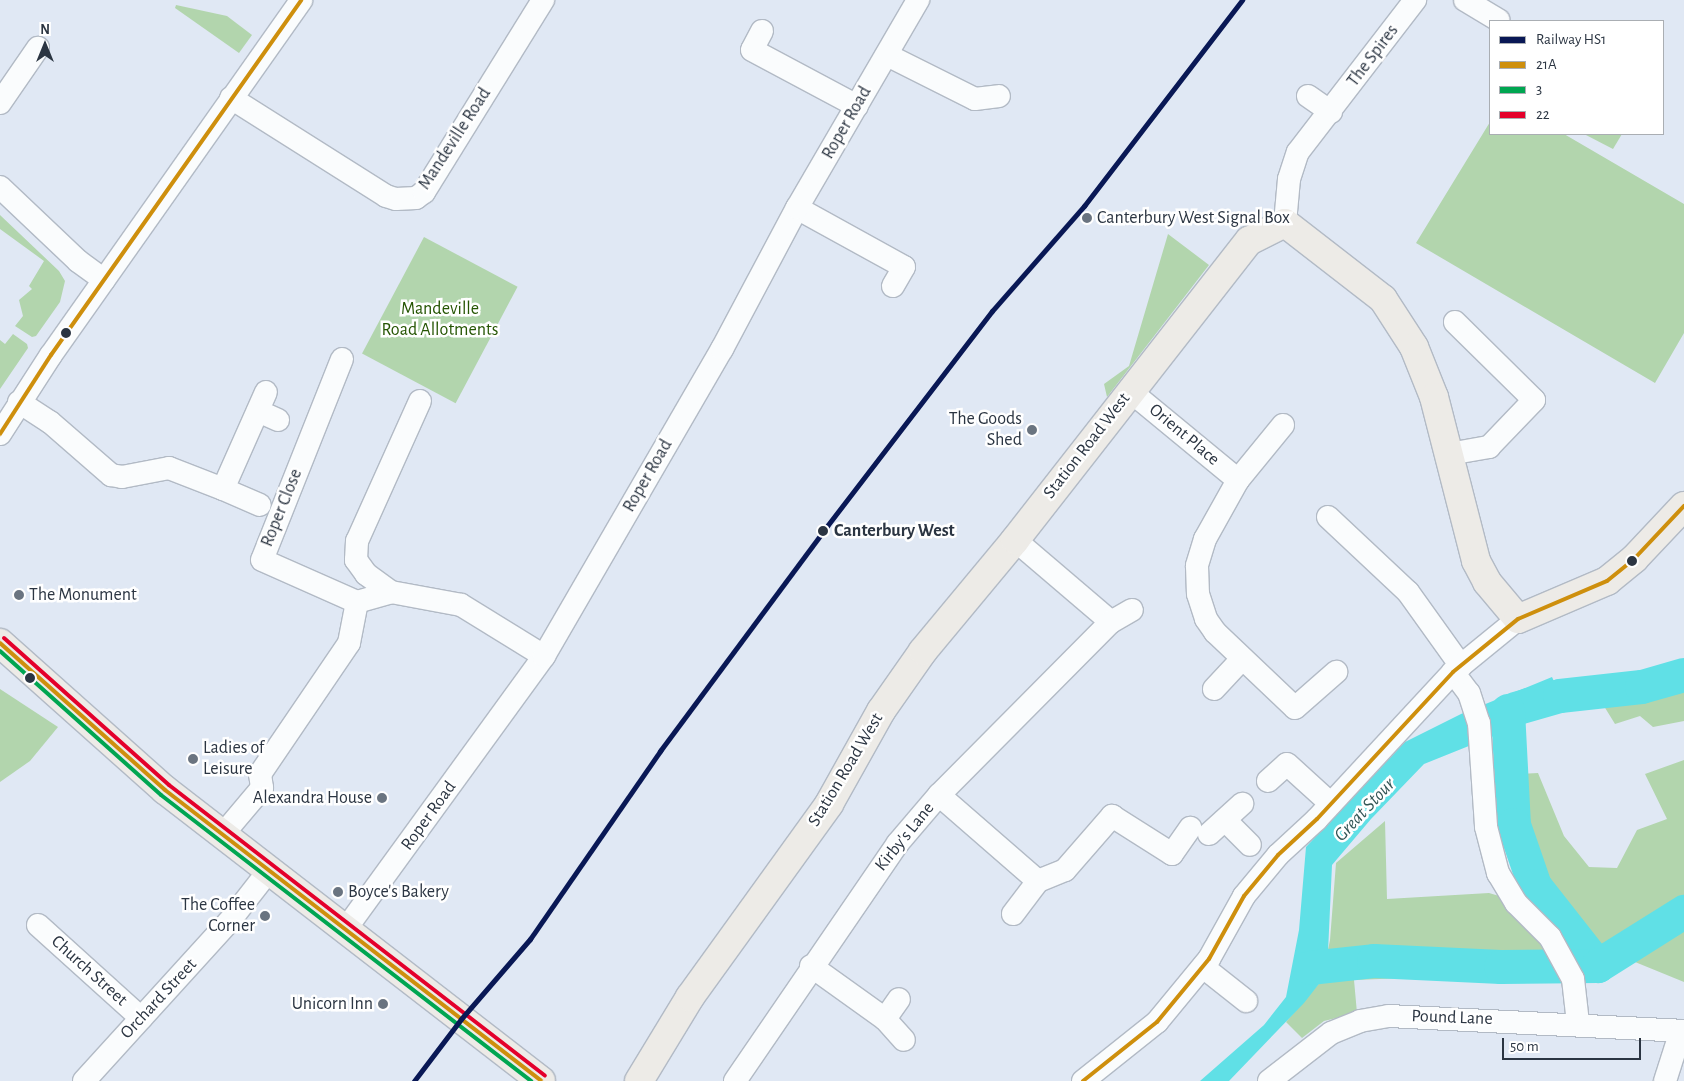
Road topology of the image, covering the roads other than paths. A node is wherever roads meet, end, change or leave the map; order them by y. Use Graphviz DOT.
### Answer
graph roads {
  1 [pos="301,0"];
  2 [pos="543,0"];
  3 [pos="918,0"];
  4 [pos="1416,0"];
  5 [pos="1465,0"];
  6 [pos="1498,20"];
  7 [pos="762,31"];
  8 [pos="38,48"];
  9 [pos="887,55"];
  10 [pos="999,96"];
  11 [pos="1308,96"];
  12 [pos="231,98"];
  13 [pos="0,103"];
  14 [pos="857,106"];
  15 [pos="1331,112"];
  16 [pos="0,187"];
  17 [pos="797,208"];
  18 [pos="1285,223"];
  19 [pos="104,280"];
  20 [pos="893,286"];
  21 [pos="1455,322"];
  22 [pos="342,359"];
  23 [pos="1130,391"];
  24 [pos="420,401"];
  25 [pos="20,402"];
  26 [pos="278,420"];
  27 [pos="1283,425"];
  28 [pos="0,434"];
  29 [pos="1449,454"];
  30 [pos="1238,480"];
  31 [pos="223,489"];
  32 [pos="260,505"];
  33 [pos="1684,506"];
  34 [pos="1328,517"];
  35 [pos="1015,540"];
  36 [pos="392,592"];
  37 [pos="357,602"];
  38 [pos="1132,610"];
  39 [pos="1518,619"];
  40 [pos="1110,622"];
  41 [pos="0,643"];
  42 [pos="544,656"];
  43 [pos="1242,659"];
  44 [pos="1457,669"];
  45 [pos="1336,672"];
  46 [pos="1214,689"];
  47 [pos="1268,781"];
  48 [pos="939,795"];
  49 [pos="1242,804"];
  50 [pos="1331,804"];
  51 [pos="1208,827"];
  52 [pos="224,833"];
  53 [pos="1260,855"];
  54 [pos="270,869"];
  55 [pos="1038,880"];
  56 [pos="1013,914"];
  57 [pos="38,925"];
  58 [pos="344,930"];
  59 [pos="811,966"];
  60 [pos="1203,967"];
  61 [pos="899,999"];
  62 [pos="1246,1002"];
  63 [pos="141,1018"];
  64 [pos="885,1019"];
  65 [pos="1578,1023"];
  66 [pos="1683,1031"];
  67 [pos="904,1040"];
  68 [pos="84,1081"];
  69 [pos="541,1081"];
  70 [pos="639,1081"];
  71 [pos="735,1081"];
  72 [pos="1083,1081"];
  73 [pos="1269,1081"];
  74 [pos="1664,1081"];
  1 -- 12 [label="street"];
  2 -- 12 [label="street, Mandeville Road"];
  3 -- 9 [label="street, Roper Road"];
  4 -- 15 [label="street, The Spires"];
  5 -- 6 [label="street"];
  7 -- 14 [label="street"];
  8 -- 13 [label="street"];
  9 -- 10 [label="street"];
  9 -- 14 [label="street, Roper Road"];
  11 -- 15 [label="street"];
  12 -- 19 [label="street"];
  14 -- 17 [label="street, Roper Road"];
  15 -- 18 [label="street, The Spires"];
  16 -- 19 [label="street"];
  17 -- 20 [label="street"];
  17 -- 42 [label="street, Roper Road"];
  18 -- 23 [label="main road, Station Road West"];
  18 -- 29 [label="main road"];
  19 -- 25 [label="street"];
  21 -- 29 [label="street"];
  22 -- 37 [label="street, Roper Close"];
  23 -- 30 [label="street, Orient Place"];
  23 -- 35 [label="main road, Station Road West"];
  24 -- 36 [label="street"];
  25 -- 28 [label="street"];
  25 -- 31 [label="street"];
  26 -- 31 [label="street"];
  27 -- 30 [label="street"];
  29 -- 39 [label="main road"];
  30 -- 43 [label="street"];
  31 -- 32 [label="street"];
  33 -- 39 [label="main road"];
  34 -- 44 [label="street"];
  35 -- 40 [label="street"];
  35 -- 70 [label="main road, Station Road West"];
  36 -- 37 [label="street"];
  36 -- 42 [label="street"];
  37 -- 52 [label="street"];
  38 -- 40 [label="street, Kirby's Lane"];
  39 -- 44 [label="street"];
  40 -- 48 [label="street, Kirby's Lane"];
  41 -- 52 [label="main road"];
  42 -- 58 [label="street, Roper Road"];
  43 -- 45 [label="street"];
  43 -- 46 [label="street"];
  44 -- 50 [label="street"];
  44 -- 65 [label="street"];
  47 -- 50 [label="street"];
  48 -- 55 [label="street"];
  48 -- 59 [label="street, Kirby's Lane"];
  49 -- 51 [label="street"];
  50 -- 53 [label="street"];
  51 -- 53 [label="street"];
  51 -- 55 [label="street"];
  52 -- 54 [label="main road"];
  53 -- 60 [label="street"];
  54 -- 58 [label="main road"];
  54 -- 63 [label="street, Orchard Street"];
  55 -- 56 [label="street"];
  57 -- 63 [label="street, Church Street"];
  58 -- 69 [label="main road"];
  59 -- 64 [label="street"];
  59 -- 71 [label="street, Kirby's Lane"];
  60 -- 62 [label="street"];
  60 -- 72 [label="street"];
  61 -- 64 [label="street"];
  63 -- 68 [label="street, Orchard Street"];
  64 -- 67 [label="street"];
  65 -- 66 [label="street, Pound Lane"];
  65 -- 73 [label="street, Pound Lane"];
  66 -- 74 [label="street"];
}
